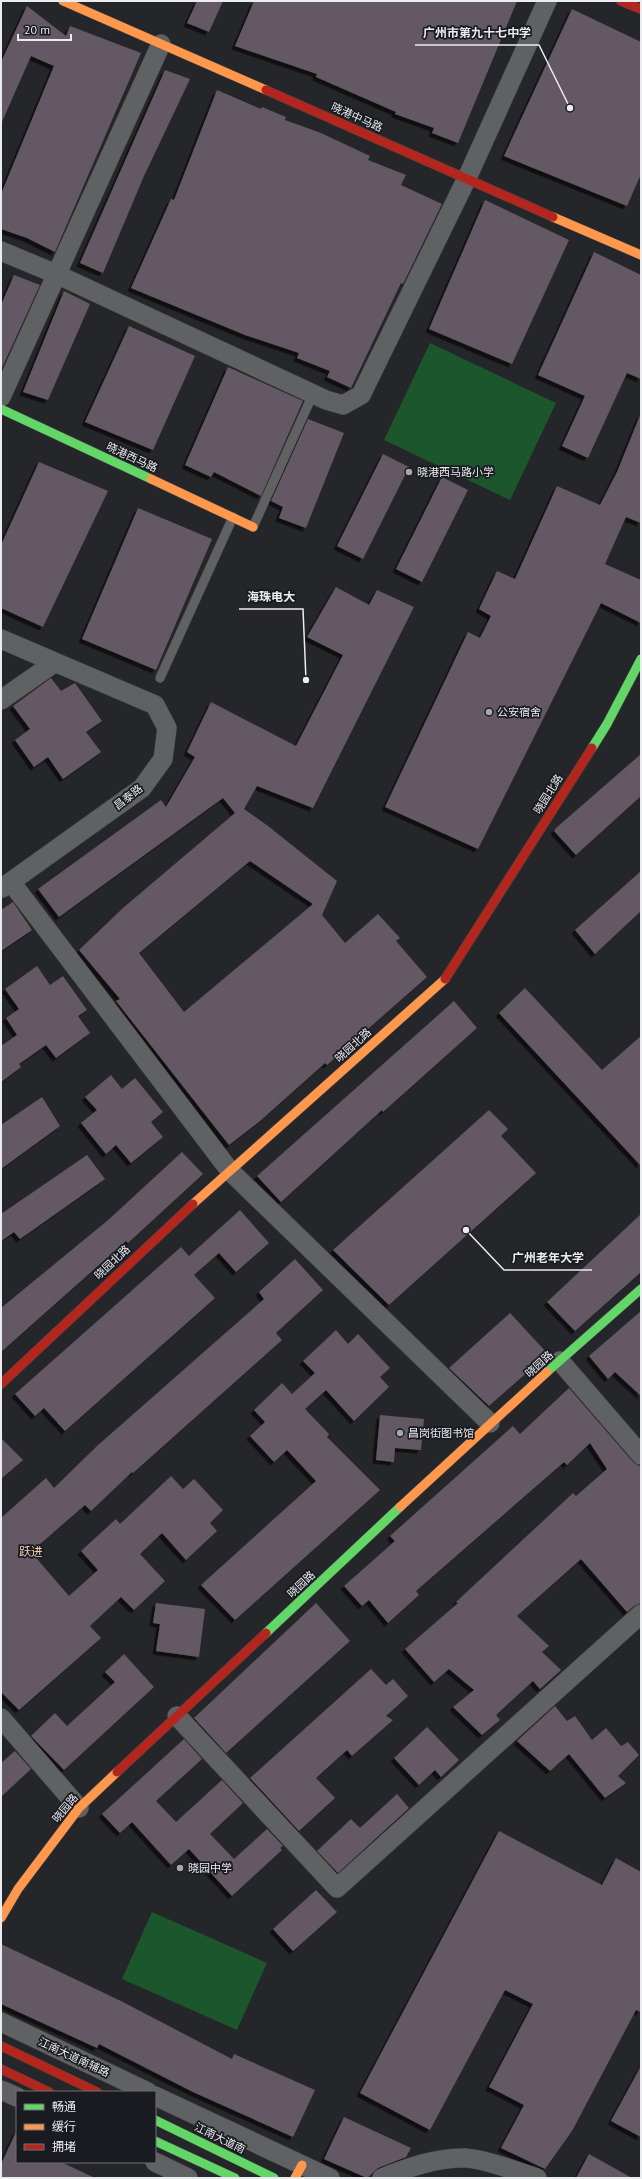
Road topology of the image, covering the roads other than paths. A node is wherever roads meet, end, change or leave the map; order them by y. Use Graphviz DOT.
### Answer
graph roads {
  1 [pos="63,1"];
  2 [pos="547,1"];
  3 [pos="621,1"];
  4 [pos="641,9"];
  5 [pos="161,44"];
  6 [pos="467,178"];
  7 [pos="1,251"];
  8 [pos="641,255"];
  9 [pos="56,274"];
  10 [pos="313,394"];
  11 [pos="1,397"];
  12 [pos="1,409"];
  13 [pos="233,517"];
  14 [pos="253,527"];
  15 [pos="1,639"];
  16 [pos="641,659"];
  17 [pos="54,663"];
  18 [pos="160,678"];
  19 [pos="1,700"];
  20 [pos="6,885"];
  21 [pos="230,1171"];
  22 [pos="641,1289"];
  23 [pos="560,1361"];
  24 [pos="1,1384"];
  25 [pos="490,1423"];
  26 [pos="641,1455"];
  27 [pos="641,1614"];
  28 [pos="177,1716"];
  29 [pos="1,1718"];
  30 [pos="79,1808"];
  31 [pos="1,1918"];
  32 [pos="1,2022"];
  33 [pos="1,2046"];
  34 [pos="73,2057"];
  35 [pos="1,2069"];
  36 [pos="64,2076"];
  37 [pos="1,2090"];
  38 [pos="47,2091"];
  39 [pos="95,2091"];
  40 [pos="146,2091"];
  41 [pos="16,2097"];
  42 [pos="156,2097"];
  43 [pos="156,2120"];
  44 [pos="156,2141"];
  45 [pos="156,2162"];
  46 [pos="298,2171"];
  47 [pos="188,2178"];
  48 [pos="235,2178"];
  49 [pos="274,2178"];
  50 [pos="330,2178"];
  51 [pos="382,2178"];
  52 [pos="537,2178"];
  1 -- 5 [label="street, 晓港中马路"];
  2 -- 6 [label="street"];
  3 -- 4 [label="street"];
  5 -- 6 [label="street, 晓港中马路"];
  5 -- 9 [label="street"];
  6 -- 8 [label="street, 晓港中马路"];
  6 -- 10 [label="street"];
  7 -- 9 [label="street"];
  9 -- 10 [label="street"];
  9 -- 11 [label="street"];
  10 -- 14 [label="lane"];
  12 -- 13 [label="street, 晓港西马路"];
  13 -- 14 [label="street, 晓港西马路"];
  13 -- 18 [label="lane"];
  15 -- 17 [label="street, 昌泰路"];
  16 -- 21 [label="street, 晓园北路"];
  17 -- 19 [label="street"];
  17 -- 20 [label="street, 昌泰路"];
  20 -- 21 [label="street"];
  21 -- 24 [label="street, 晓园北路"];
  21 -- 25 [label="street"];
  22 -- 23 [label="street, 晓园路"];
  23 -- 25 [label="street, 晓园路"];
  23 -- 26 [label="street"];
  25 -- 28 [label="street, 晓园路"];
  27 -- 28 [label="street"];
  28 -- 30 [label="street, 晓园路"];
  29 -- 30 [label="street"];
  30 -- 31 [label="street, 晓园路"];
  32 -- 34 [label="street, 江南大道南辅路"];
  33 -- 36 [label="street"];
  34 -- 36 [label="street"];
  34 -- 40 [label="street, 江南大道南辅路"];
  35 -- 38 [label="street"];
  36 -- 39 [label="street"];
  37 -- 41 [label="street"];
  42 -- 46 [label="street"];
  43 -- 49 [label="street, 江南大道南"];
  44 -- 48 [label="street"];
  45 -- 47 [label="street"];
  46 -- 50 [label="street"];
  51 -- 52 [label="street"];
}
